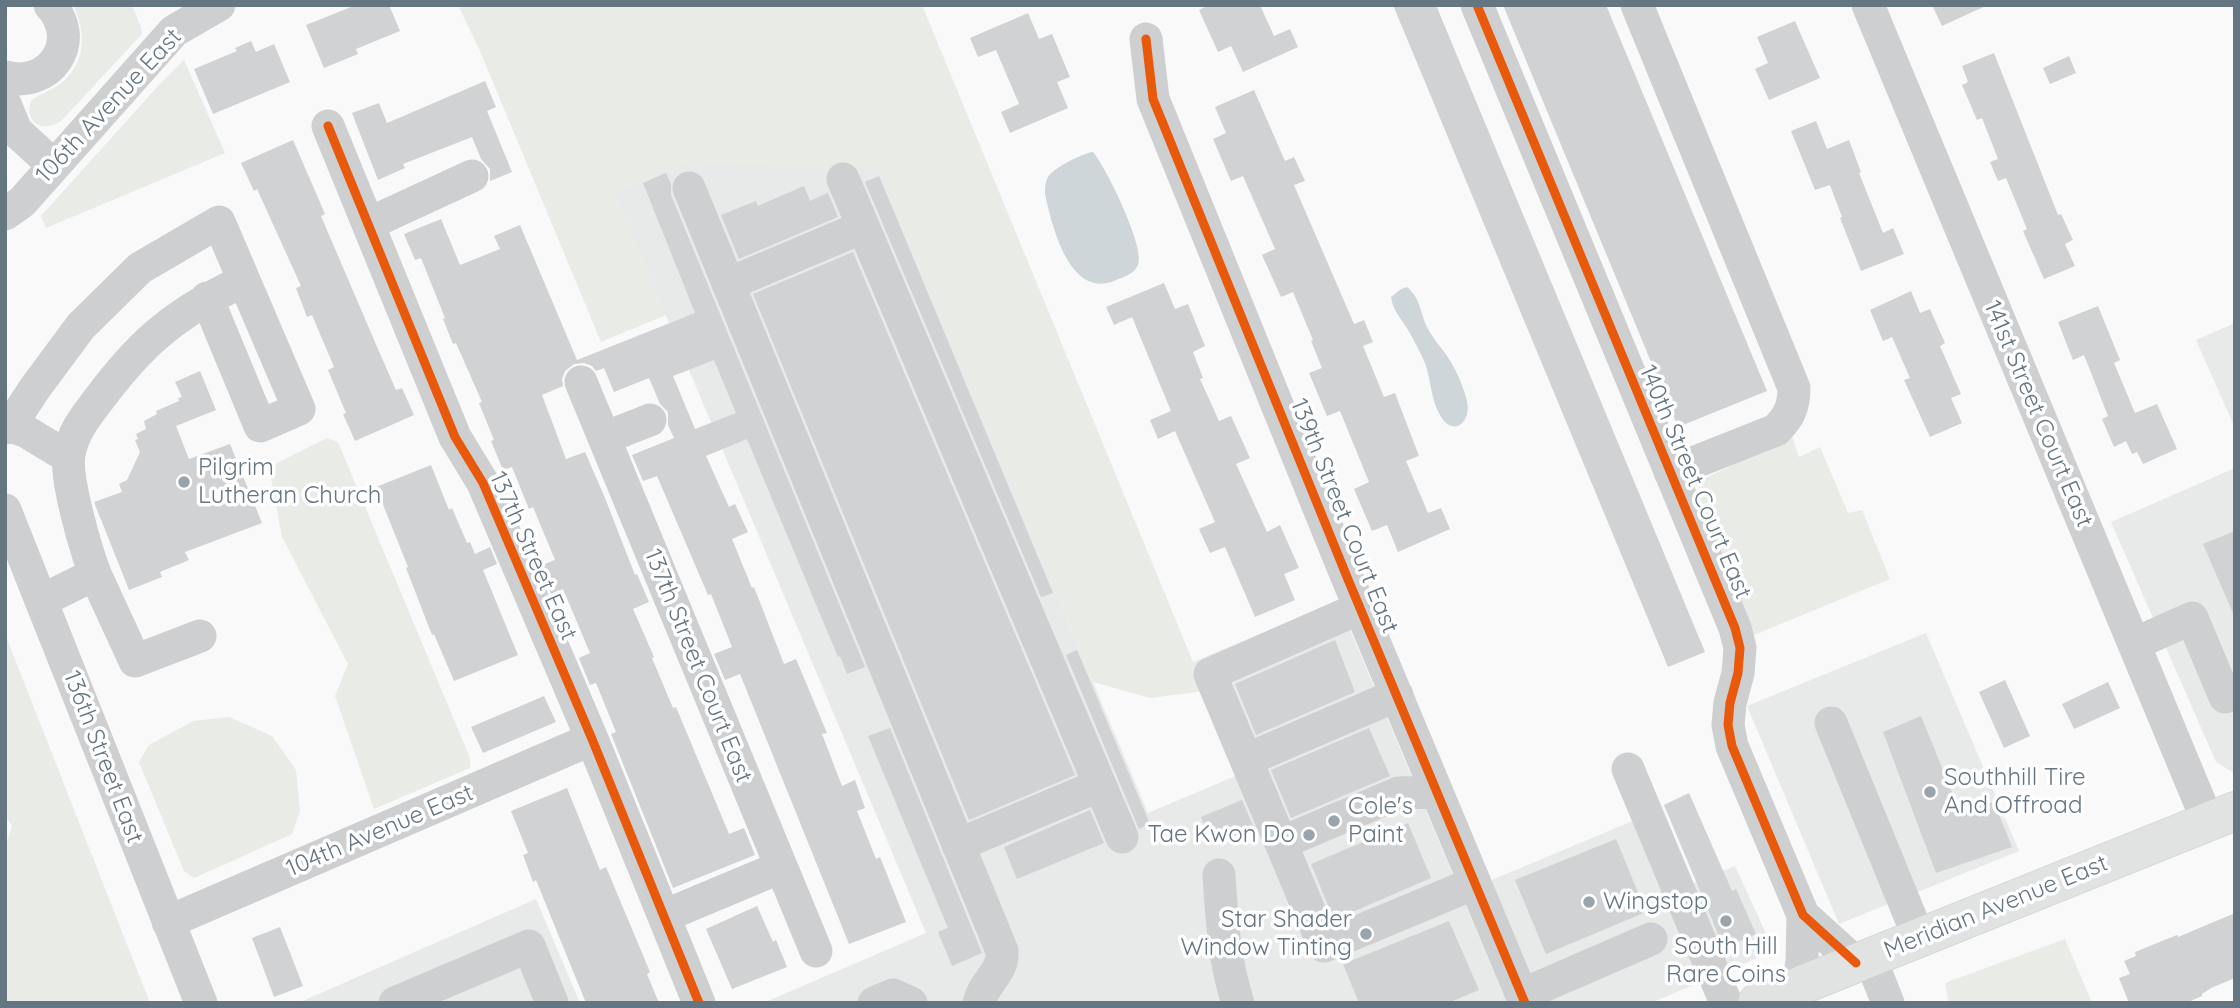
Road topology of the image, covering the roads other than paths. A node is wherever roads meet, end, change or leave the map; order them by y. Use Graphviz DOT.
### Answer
graph roads {
  1 [pos="50,5"];
  2 [pos="219,5"];
  3 [pos="1477,5"];
  4 [pos="1637,5"];
  5 [pos="1868,5"];
  6 [pos="1146,39"];
  7 [pos="5,77"];
  8 [pos="5,104"];
  9 [pos="328,126"];
  10 [pos="52,165"];
  11 [pos="472,176"];
  12 [pos="843,179"];
  13 [pos="689,188"];
  14 [pos="5,214"];
  15 [pos="368,224"];
  16 [pos="863,226"];
  17 [pos="244,280"];
  18 [pos="729,284"];
  19 [pos="207,299"];
  20 [pos="581,382"];
  21 [pos="650,420"];
  22 [pos="8,427"];
  23 [pos="604,438"];
  24 [pos="68,457"];
  25 [pos="1670,472"];
  26 [pos="5,510"];
  27 [pos="95,574"];
  28 [pos="41,601"];
  29 [pos="1360,608"];
  30 [pos="200,636"];
  31 [pos="2134,644"];
  32 [pos="2235,693"];
  33 [pos="1397,695"];
  34 [pos="1831,723"];
  35 [pos="592,739"];
  36 [pos="1246,760"];
  37 [pos="1628,769"];
  38 [pos="1100,785"];
  39 [pos="1437,792"];
  40 [pos="2221,816"];
  41 [pos="1122,837"];
  42 [pos="1281,843"];
  43 [pos="958,845"];
  44 [pos="781,867"];
  45 [pos="1219,875"];
  46 [pos="1475,883"];
  47 [pos="1803,915"];
  48 [pos="664,916"];
  49 [pos="168,922"];
  50 [pos="1919,938"];
  51 [pos="1651,939"];
  52 [pos="816,951"];
  53 [pos="1863,960"];
  54 [pos="1798,986"];
  55 [pos="201,1003"];
  56 [pos="395,1003"];
  57 [pos="552,1003"];
  58 [pos="699,1003"];
  59 [pos="874,1003"];
  60 [pos="911,1003"];
  61 [pos="979,1003"];
  62 [pos="1238,1003"];
  63 [pos="1527,1003"];
  64 [pos="1726,1003"];
  65 [pos="1757,1003"];
  66 [pos="1888,1003"];
  1 -- 7 [label="street"];
  2 -- 10 [label="street, 106th Avenue East"];
  3 -- 25 [label="street, 140th Street Court East"];
  4 -- 25 [label="street"];
  5 -- 31 [label="street, 141st Street Court East"];
  6 -- 29 [label="street, 139th Street Court East"];
  8 -- 10 [label="street"];
  9 -- 15 [label="street, 137th Street East"];
  10 -- 14 [label="street, 106th Avenue East"];
  11 -- 15 [label="street"];
  12 -- 16 [label="street"];
  13 -- 18 [label="street"];
  15 -- 35 [label="street, 137th Street East"];
  16 -- 18 [label="street"];
  16 -- 38 [label="street"];
  17 -- 19 [label="street"];
  17 -- 19 [label="street"];
  17 -- 22 [label="street"];
  18 -- 43 [label="street"];
  19 -- 24 [label="street"];
  20 -- 23 [label="street, 137th Street Court East"];
  21 -- 23 [label="street"];
  22 -- 24 [label="street"];
  23 -- 44 [label="street, 137th Street Court East"];
  24 -- 27 [label="street"];
  25 -- 47 [label="street, 140th Street Court East"];
  26 -- 28 [label="street, 136th Street East"];
  27 -- 28 [label="street"];
  27 -- 30 [label="street"];
  28 -- 49 [label="street, 136th Street East"];
  29 -- 33 [label="street, 139th Street Court East"];
  29 -- 36 [label="street"];
  31 -- 32 [label="street"];
  31 -- 40 [label="street, 141st Street Court East"];
  33 -- 36 [label="street"];
  33 -- 39 [label="street, 139th Street Court East"];
  34 -- 50 [label="street"];
  35 -- 48 [label="street, 137th Street East"];
  35 -- 49 [label="street, 104th Avenue East"];
  36 -- 42 [label="street"];
  37 -- 64 [label="street"];
  38 -- 41 [label="street"];
  38 -- 43 [label="street"];
  39 -- 42 [label="street"];
  39 -- 46 [label="street, 139th Street Court East"];
  40 -- 50 [label="main road, Meridian Avenue East"];
  42 -- 46 [label="street"];
  43 -- 61 [label="street"];
  44 -- 48 [label="street"];
  44 -- 52 [label="street, 137th Street Court East"];
  45 -- 62 [label="street"];
  46 -- 63 [label="street, 139th Street Court East"];
  47 -- 53 [label="street, 140th Street Court East"];
  47 -- 54 [label="street, 140th Street Court East"];
  48 -- 58 [label="street, 137th Street East"];
  49 -- 55 [label="street, 136th Street East"];
  50 -- 53 [label="main road, Meridian Avenue East"];
  51 -- 63 [label="street"];
  53 -- 54 [label="main road, Meridian Avenue East"];
  53 -- 66 [label="street, 140th Street Court East"];
  54 -- 65 [label="main road, Meridian Avenue East"];
  56 -- 57 [label="street"];
  59 -- 60 [label="street"];
}
